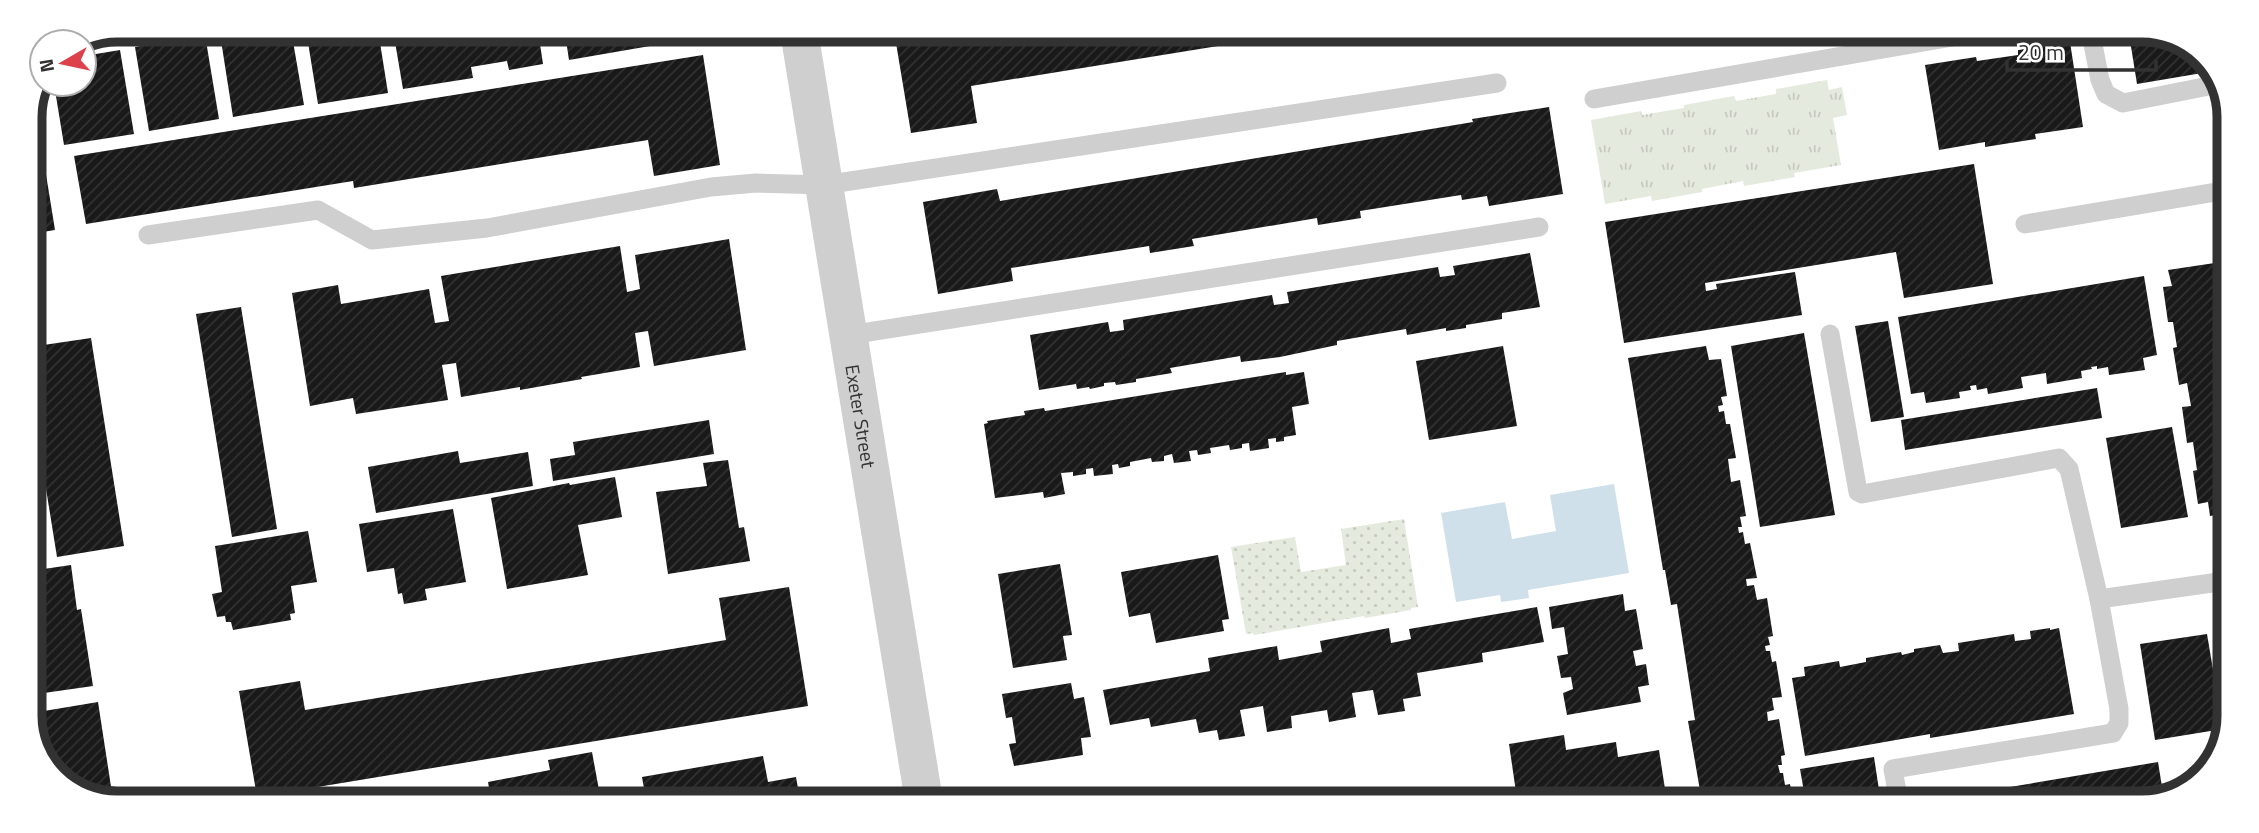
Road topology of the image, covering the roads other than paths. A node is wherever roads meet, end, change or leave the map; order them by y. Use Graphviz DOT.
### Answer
graph roads {
  1 [pos="801,42"];
  2 [pos="1924,42"];
  3 [pos="2093,42"];
  4 [pos="1497,83"];
  5 [pos="2210,86"];
  6 [pos="1594,99"];
  7 [pos="824,185"];
  8 [pos="2217,192"];
  9 [pos="2025,223"];
  10 [pos="1539,227"];
  11 [pos="148,235"];
  12 [pos="1830,334"];
  13 [pos="849,335"];
  14 [pos="2217,582"];
  15 [pos="2099,599"];
  16 [pos="922,791"];
  17 [pos="1897,791"];
  1 -- 7 [label="street, Exeter Street"];
  2 -- 6 [label="lane"];
  3 -- 5 [label="lane"];
  4 -- 7 [label="lane"];
  7 -- 11 [label="lane"];
  7 -- 13 [label="street, Exeter Street"];
  8 -- 9 [label="lane"];
  10 -- 13 [label="lane"];
  12 -- 15 [label="lane"];
  13 -- 16 [label="street, Exeter Street"];
  14 -- 15 [label="lane"];
  15 -- 17 [label="lane"];
}
